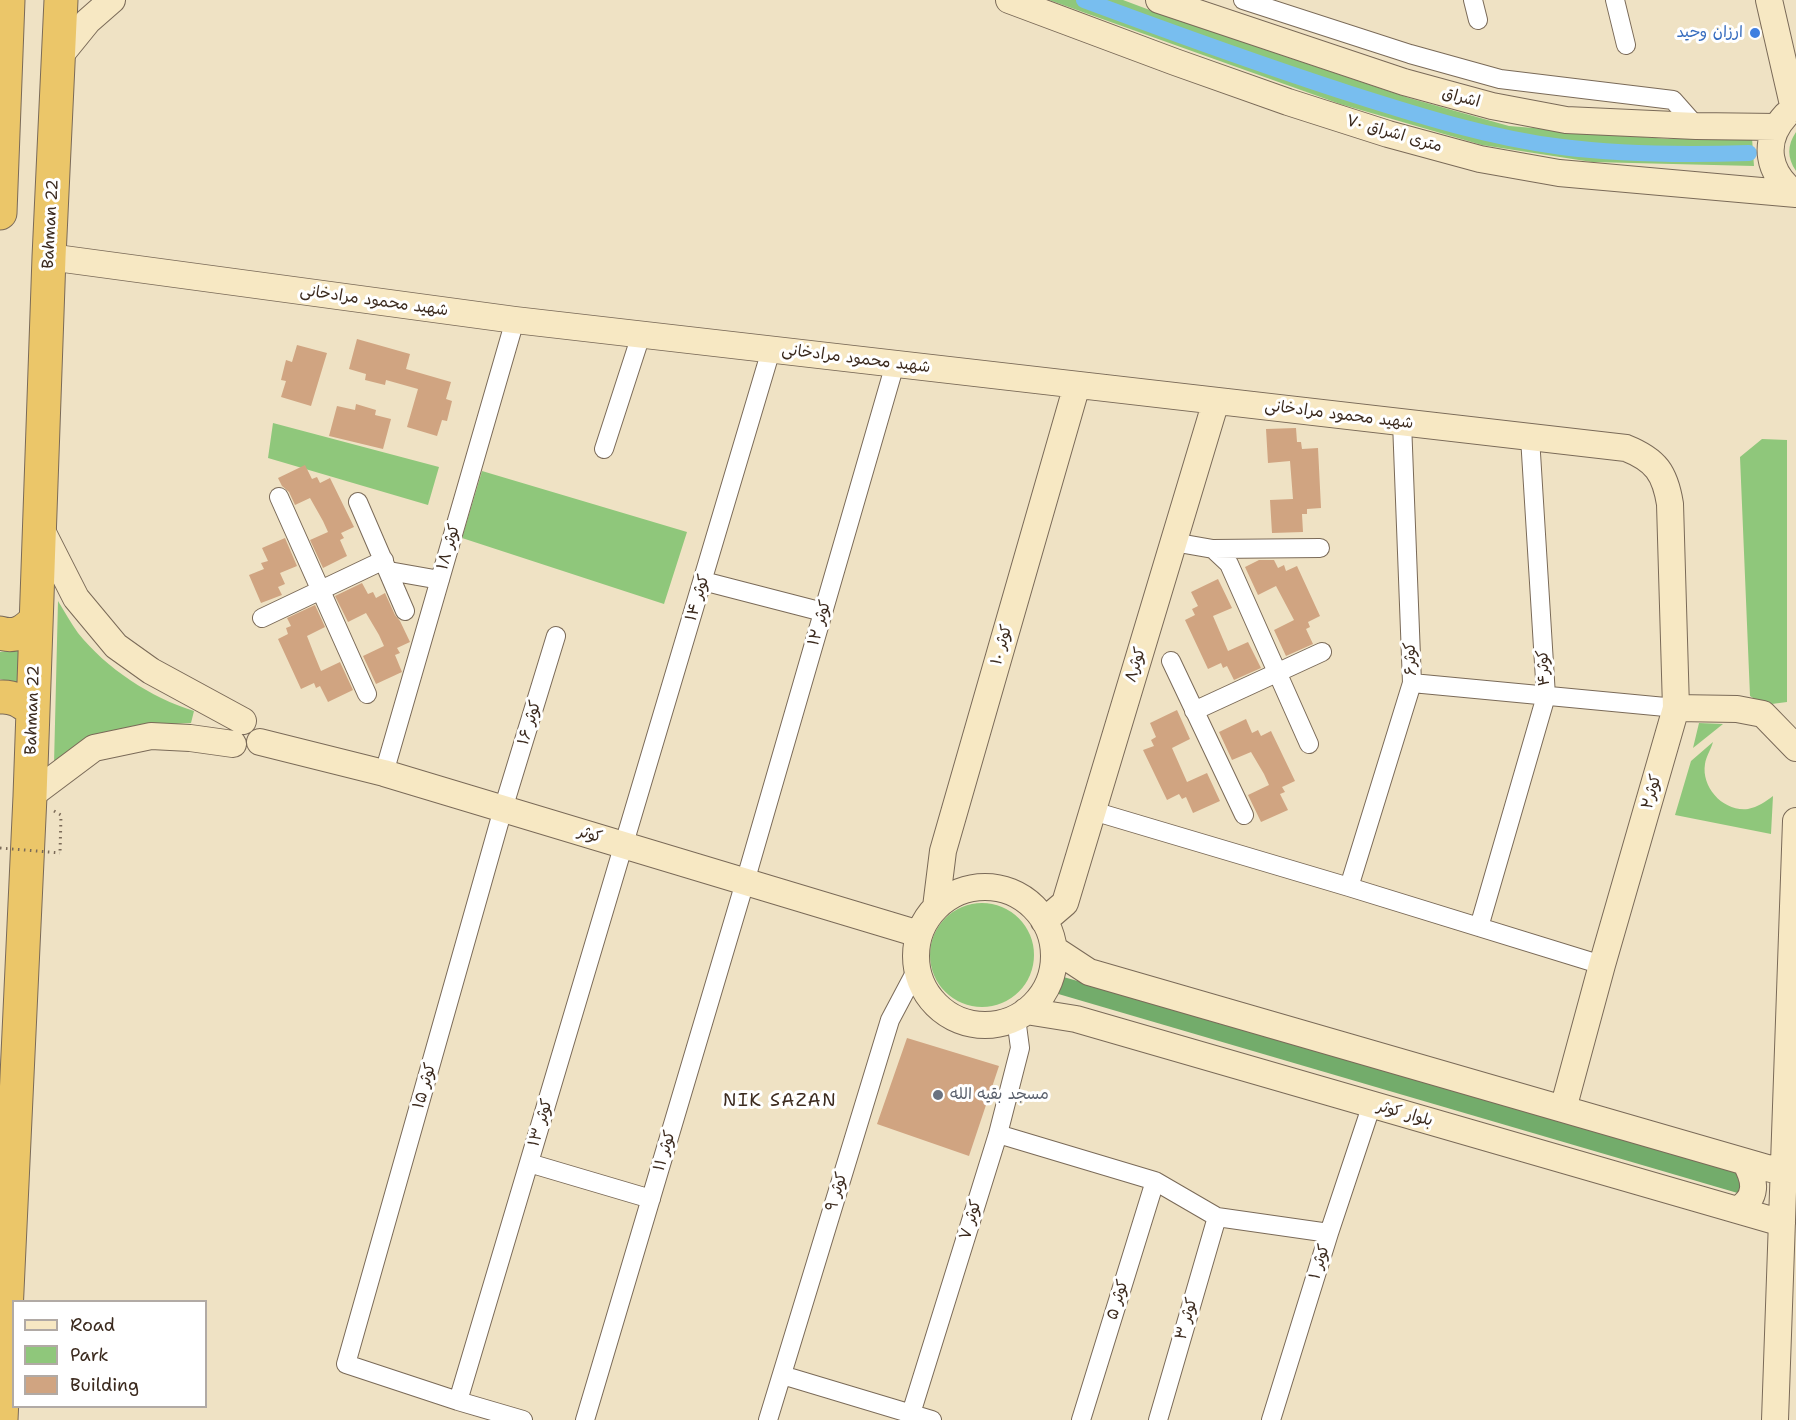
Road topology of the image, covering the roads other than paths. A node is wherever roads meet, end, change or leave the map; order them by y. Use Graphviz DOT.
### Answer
graph roads {
  1 [pos="8,0"];
  2 [pos="61,0"];
  3 [pos="112,0"];
  4 [pos="1009,0"];
  5 [pos="1159,0"];
  6 [pos="1243,0"];
  7 [pos="1473,0"];
  8 [pos="1615,0"];
  9 [pos="1769,0"];
  10 [pos="1478,20"];
  11 [pos="1626,45"];
  12 [pos="58,58"];
  13 [pos="1795,108"];
  14 [pos="1696,126"];
  15 [pos="1777,127"];
  16 [pos="1796,194"];
  17 [pos="0,213"];
  18 [pos="49,257"];
  19 [pos="515,320"];
  20 [pos="641,335"];
  21 [pos="771,350"];
  22 [pos="895,364"];
  23 [pos="1077,385"];
  24 [pos="1216,401"];
  25 [pos="1402,422"];
  26 [pos="1530,437"];
  27 [pos="604,449"];
  28 [pos="1658,468"];
  29 [pos="279,496"];
  30 [pos="358,502"];
  31 [pos="40,527"];
  32 [pos="1173,542"];
  33 [pos="1320,548"];
  34 [pos="1213,549"];
  35 [pos="387,566"];
  36 [pos="440,580"];
  37 [pos="703,581"];
  38 [pos="319,590"];
  39 [pos="405,611"];
  40 [pos="823,612"];
  41 [pos="261,618"];
  42 [pos="36,620"];
  43 [pos="0,633"];
  44 [pos="556,636"];
  45 [pos="1322,652"];
  46 [pos="1171,661"];
  47 [pos="1278,673"];
  48 [pos="1412,683"];
  49 [pos="367,694"];
  50 [pos="1546,696"];
  51 [pos="0,698"];
  52 [pos="1676,708"];
  53 [pos="32,710"];
  54 [pos="1194,711"];
  55 [pos="238,733"];
  56 [pos="1309,744"];
  57 [pos="1796,748"];
  58 [pos="384,773"];
  59 [pos="30,796"];
  60 [pos="503,809"];
  61 [pos="1093,811"];
  62 [pos="1244,815"];
  63 [pos="1796,821"];
  64 [pos="624,845"];
  65 [pos="745,882"];
  66 [pos="1350,886"];
  67 [pos="936,907"];
  68 [pos="1044,921"];
  69 [pos="1479,927"];
  70 [pos="919,934"];
  71 [pos="1054,949"];
  72 [pos="1602,965"];
  73 [pos="917,969"];
  74 [pos="1021,1015"];
  75 [pos="1372,1104"];
  76 [pos="1563,1109"];
  77 [pos="998,1134"];
  78 [pos="1744,1162"];
  79 [pos="529,1163"];
  80 [pos="1790,1174"];
  81 [pos="1155,1181"];
  82 [pos="651,1199"];
  83 [pos="1737,1210"];
  84 [pos="1217,1217"];
  85 [pos="1782,1223"];
  86 [pos="1329,1233"];
  87 [pos="1787,1330"];
  88 [pos="782,1375"];
  89 [pos="1786,1385"];
  90 [pos="458,1401"];
  91 [pos="910,1417"];
  92 [pos="1,1420"];
  93 [pos="523,1420"];
  94 [pos="585,1420"];
  95 [pos="768,1420"];
  96 [pos="933,1420"];
  97 [pos="1081,1420"];
  98 [pos="1158,1420"];
  99 [pos="1271,1420"];
  100 [pos="1775,1420"];
  1 -- 17 [label="highway"];
  2 -- 12 [label="highway, Bahman 22"];
  3 -- 12 [label="main road"];
  4 -- 16 [label="main road, ۷۰ متری اشراق"];
  5 -- 14 [label="main road, اشراق"];
  6 -- 14 [label="street"];
  7 -- 10 [label="street"];
  8 -- 11 [label="street"];
  9 -- 13 [label="main road"];
  12 -- 18 [label="highway, Bahman 22"];
  13 -- 15 [label="main road"];
  14 -- 15 [label="main road, اشراق"];
  15 -- 16 [label="main road"];
  18 -- 19 [label="main road, شهید محمود مرادخانی"];
  18 -- 31 [label="highway, Bahman 22"];
  19 -- 20 [label="main road, شهید محمود مرادخانی"];
  19 -- 36 [label="street, کوثر ۱۸"];
  20 -- 21 [label="main road, شهید محمود مرادخانی"];
  20 -- 27 [label="street"];
  21 -- 22 [label="main road, شهید محمود مرادخانی"];
  21 -- 37 [label="street, کوثر ۱۴"];
  22 -- 23 [label="main road, شهید محمود مرادخانی"];
  22 -- 40 [label="street, کوثر ۱۲"];
  23 -- 24 [label="main road, شهید محمود مرادخانی"];
  23 -- 67 [label="main road, کوثر ۱۰"];
  24 -- 25 [label="main road, شهید محمود مرادخانی"];
  24 -- 32 [label="main road, کوثر۸"];
  25 -- 26 [label="main road, شهید محمود مرادخانی"];
  25 -- 48 [label="street, کوثر۶"];
  26 -- 28 [label="main road, شهید محمود مرادخانی"];
  26 -- 50 [label="street, کوثر۴"];
  28 -- 52 [label="main road, کوثر۲"];
  29 -- 38 [label="street"];
  30 -- 35 [label="street"];
  31 -- 42 [label="highway, Bahman 22"];
  31 -- 55 [label="main road"];
  32 -- 34 [label="street"];
  32 -- 61 [label="main road, کوثر۸"];
  33 -- 34 [label="street"];
  34 -- 47 [label="street"];
  35 -- 36 [label="street"];
  35 -- 38 [label="street"];
  35 -- 39 [label="street"];
  36 -- 58 [label="street, کوثر ۱۸"];
  37 -- 40 [label="street"];
  37 -- 64 [label="street, کوثر ۱۴"];
  38 -- 41 [label="street"];
  38 -- 49 [label="street"];
  40 -- 65 [label="street, کوثر ۱۲"];
  42 -- 43 [label="highway"];
  42 -- 53 [label="highway, Bahman 22"];
  44 -- 60 [label="street, کوثر ۱۶"];
  45 -- 47 [label="street"];
  46 -- 54 [label="street"];
  47 -- 54 [label="street"];
  47 -- 56 [label="street"];
  48 -- 50 [label="street"];
  48 -- 66 [label="street, کوثر۶"];
  50 -- 52 [label="street"];
  50 -- 69 [label="street, کوثر۴"];
  51 -- 53 [label="highway"];
  52 -- 57 [label="main road"];
  52 -- 72 [label="main road, کوثر۲"];
  53 -- 59 [label="highway, Bahman 22"];
  54 -- 62 [label="street"];
  55 -- 58 [label="main road, کوثر"];
  55 -- 59 [label="main road"];
  58 -- 60 [label="main road, کوثر"];
  59 -- 92 [label="highway, Bahman 22"];
  60 -- 64 [label="main road, کوثر"];
  60 -- 90 [label="street, ۱۵ کوثر"];
  61 -- 66 [label="street"];
  61 -- 68 [label="main road, کوثر۸"];
  63 -- 80 [label="main road"];
  64 -- 65 [label="main road, کوثر"];
  64 -- 79 [label="street, کوثر ۱۳"];
  65 -- 70 [label="main road, کوثر"];
  65 -- 82 [label="street, کوثر ۱۱"];
  66 -- 69 [label="street"];
  67 -- 68 [label="main road"];
  67 -- 70 [label="main road"];
  68 -- 71 [label="main road"];
  69 -- 72 [label="street"];
  70 -- 73 [label="main road"];
  71 -- 74 [label="main road"];
  71 -- 76 [label="main road"];
  72 -- 76 [label="main road, کوثر۲"];
  73 -- 74 [label="main road"];
  73 -- 88 [label="street, کوثر ۹"];
  74 -- 75 [label="main road, بلوار کوثر"];
  74 -- 77 [label="street, کوثر ۷"];
  75 -- 83 [label="main road, بلوار کوثر"];
  75 -- 86 [label="street, کوثر ۱"];
  76 -- 78 [label="main road"];
  77 -- 81 [label="street"];
  77 -- 91 [label="street, کوثر ۷"];
  78 -- 80 [label="main road"];
  78 -- 83 [label="main road"];
  79 -- 82 [label="street"];
  79 -- 90 [label="street, کوثر ۱۳"];
  80 -- 85 [label="main road"];
  81 -- 84 [label="street"];
  81 -- 97 [label="street, کوثر ۵"];
  82 -- 94 [label="street, کوثر ۱۱"];
  83 -- 85 [label="main road, بلوار کوثر"];
  84 -- 86 [label="street"];
  84 -- 98 [label="street, کوثر ۳"];
  85 -- 87 [label="main road"];
  86 -- 99 [label="street, کوثر ۱"];
  87 -- 89 [label="main road"];
  88 -- 91 [label="street"];
  88 -- 95 [label="street, کوثر ۹"];
  89 -- 100 [label="main road"];
  90 -- 93 [label="street"];
  91 -- 96 [label="street"];
}
